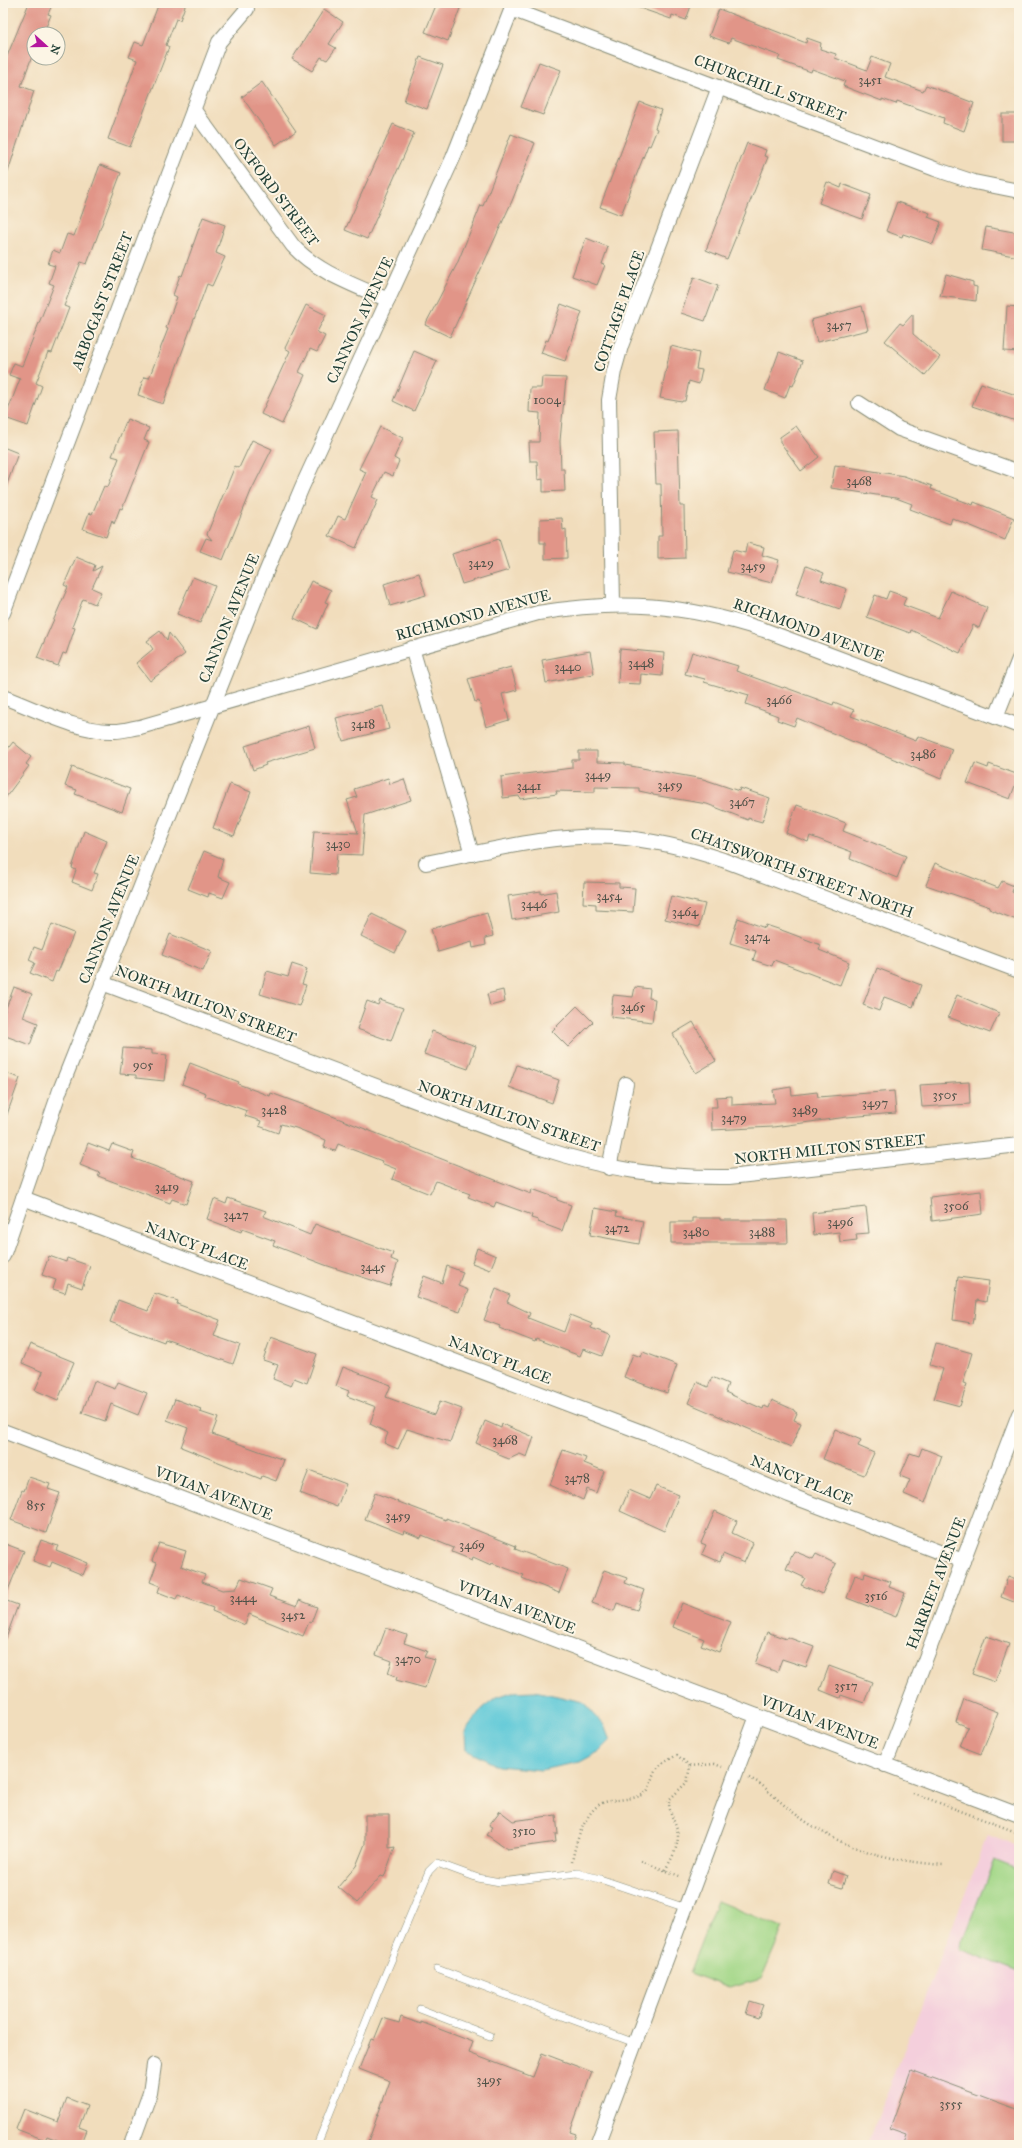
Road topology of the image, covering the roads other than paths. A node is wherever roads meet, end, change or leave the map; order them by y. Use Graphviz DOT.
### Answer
graph roads {
  1 [pos="512,6"];
  2 [pos="246,8"];
  3 [pos="719,87"];
  4 [pos="193,109"];
  5 [pos="1019,191"];
  6 [pos="388,300"];
  7 [pos="859,403"];
  8 [pos="1019,472"];
  9 [pos="613,604"];
  10 [pos="3,613"];
  11 [pos="412,648"];
  12 [pos="1019,659"];
  13 [pos="3,697"];
  14 [pos="212,706"];
  15 [pos="996,717"];
  16 [pos="1019,726"];
  17 [pos="472,854"];
  18 [pos="426,863"];
  19 [pos="1019,971"];
  20 [pos="102,983"];
  21 [pos="626,1084"];
  22 [pos="1019,1145"];
  23 [pos="609,1168"];
  24 [pos="23,1198"];
  25 [pos="3,1256"];
  26 [pos="1019,1414"];
  27 [pos="3,1431"];
  28 [pos="963,1561"];
  29 [pos="757,1716"];
  30 [pos="885,1765"];
  31 [pos="1019,1815"];
  32 [pos="686,1908"];
  33 [pos="437,1969"];
  34 [pos="420,2009"];
  35 [pos="490,2036"];
  36 [pos="635,2043"];
  37 [pos="154,2065"];
  38 [pos="131,2145"];
  39 [pos="318,2145"];
  40 [pos="597,2145"];
  1 -- 3 [label="street, CHURCHILL STREET"];
  1 -- 6 [label="street, CANNON AVENUE"];
  2 -- 4 [label="street, ARBOGAST STREET"];
  3 -- 5 [label="street, CHURCHILL STREET"];
  3 -- 9 [label="street, COTTAGE PLACE"];
  4 -- 6 [label="street, OXFORD STREET"];
  4 -- 10 [label="street, ARBOGAST STREET"];
  6 -- 14 [label="street, CANNON AVENUE"];
  7 -- 8 [label="street"];
  9 -- 11 [label="street, RICHMOND AVENUE"];
  9 -- 15 [label="street, RICHMOND AVENUE"];
  11 -- 14 [label="street, RICHMOND AVENUE"];
  11 -- 17 [label="street"];
  12 -- 15 [label="street"];
  13 -- 14 [label="street, RICHMOND AVENUE"];
  14 -- 20 [label="street, CANNON AVENUE"];
  15 -- 16 [label="street, RICHMOND AVENUE"];
  17 -- 18 [label="street, CHATSWORTH STREET NORTH"];
  17 -- 19 [label="street, CHATSWORTH STREET NORTH"];
  20 -- 23 [label="street, NORTH MILTON STREET"];
  20 -- 24 [label="street, CANNON AVENUE"];
  21 -- 23 [label="street"];
  22 -- 23 [label="street, NORTH MILTON STREET"];
  24 -- 25 [label="street, CANNON AVENUE"];
  24 -- 28 [label="street, NANCY PLACE"];
  26 -- 28 [label="street, HARRIET AVENUE"];
  27 -- 29 [label="street, VIVIAN AVENUE"];
  28 -- 30 [label="street, HARRIET AVENUE"];
  29 -- 30 [label="street, VIVIAN AVENUE"];
  29 -- 32 [label="street"];
  30 -- 31 [label="street, VIVIAN AVENUE"];
  32 -- 36 [label="street"];
  32 -- 39 [label="lane"];
  33 -- 36 [label="lane"];
  34 -- 35 [label="lane"];
  36 -- 40 [label="street"];
  37 -- 38 [label="street"];
}
